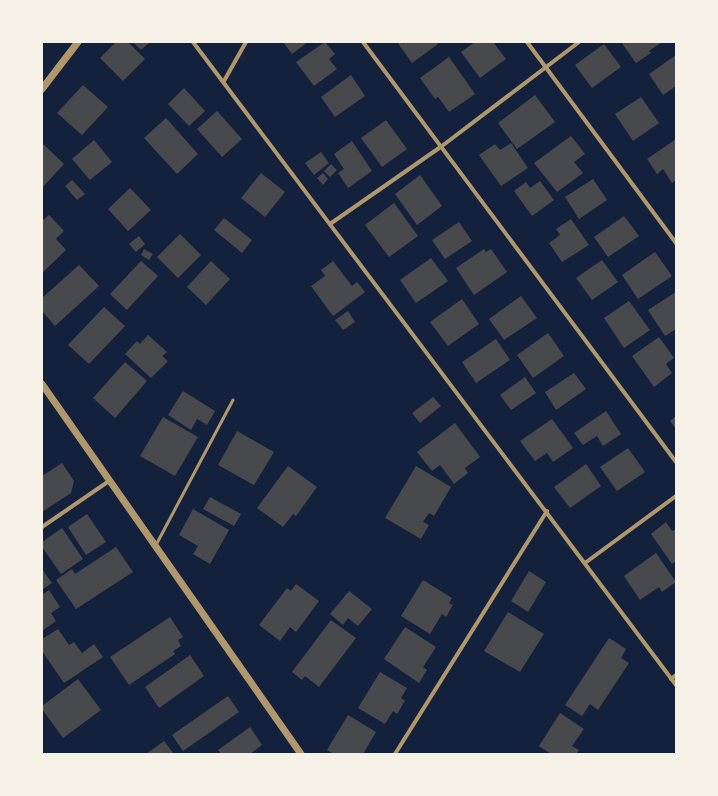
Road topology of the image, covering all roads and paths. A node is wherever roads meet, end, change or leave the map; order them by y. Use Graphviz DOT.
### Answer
graph roads {
  1 [pos="78,42"];
  2 [pos="193,42"];
  3 [pos="246,42"];
  4 [pos="363,42"];
  5 [pos="527,42"];
  6 [pos="579,42"];
  7 [pos="546,67"];
  8 [pos="224,81"];
  9 [pos="42,89"];
  10 [pos="442,146"];
  11 [pos="330,224"];
  12 [pos="676,243"];
  13 [pos="42,384"];
  14 [pos="233,400"];
  15 [pos="676,462"];
  16 [pos="109,481"];
  17 [pos="676,496"];
  18 [pos="547,511"];
  19 [pos="42,527"];
  20 [pos="155,546"];
  21 [pos="585,563"];
  22 [pos="676,675"];
  23 [pos="671,679"];
  24 [pos="676,685"];
  25 [pos="301,754"];
  26 [pos="395,754"];
  1 -- 9 [label="street"];
  2 -- 8 [label="street"];
  3 -- 8 [label="street"];
  4 -- 10 [label="street"];
  5 -- 7 [label="street"];
  6 -- 7 [label="street"];
  7 -- 10 [label="street"];
  7 -- 12 [label="street"];
  8 -- 11 [label="street"];
  10 -- 11 [label="street"];
  10 -- 15 [label="street"];
  11 -- 18 [label="street"];
  13 -- 16 [label="street"];
  14 -- 20 [label="lane"];
  16 -- 19 [label="street"];
  16 -- 20 [label="street"];
  17 -- 21 [label="street"];
  18 -- 21 [label="street"];
  18 -- 26 [label="street"];
  20 -- 25 [label="street"];
  21 -- 23 [label="street"];
  22 -- 23 [label="street"];
  23 -- 24 [label="street"];
}
